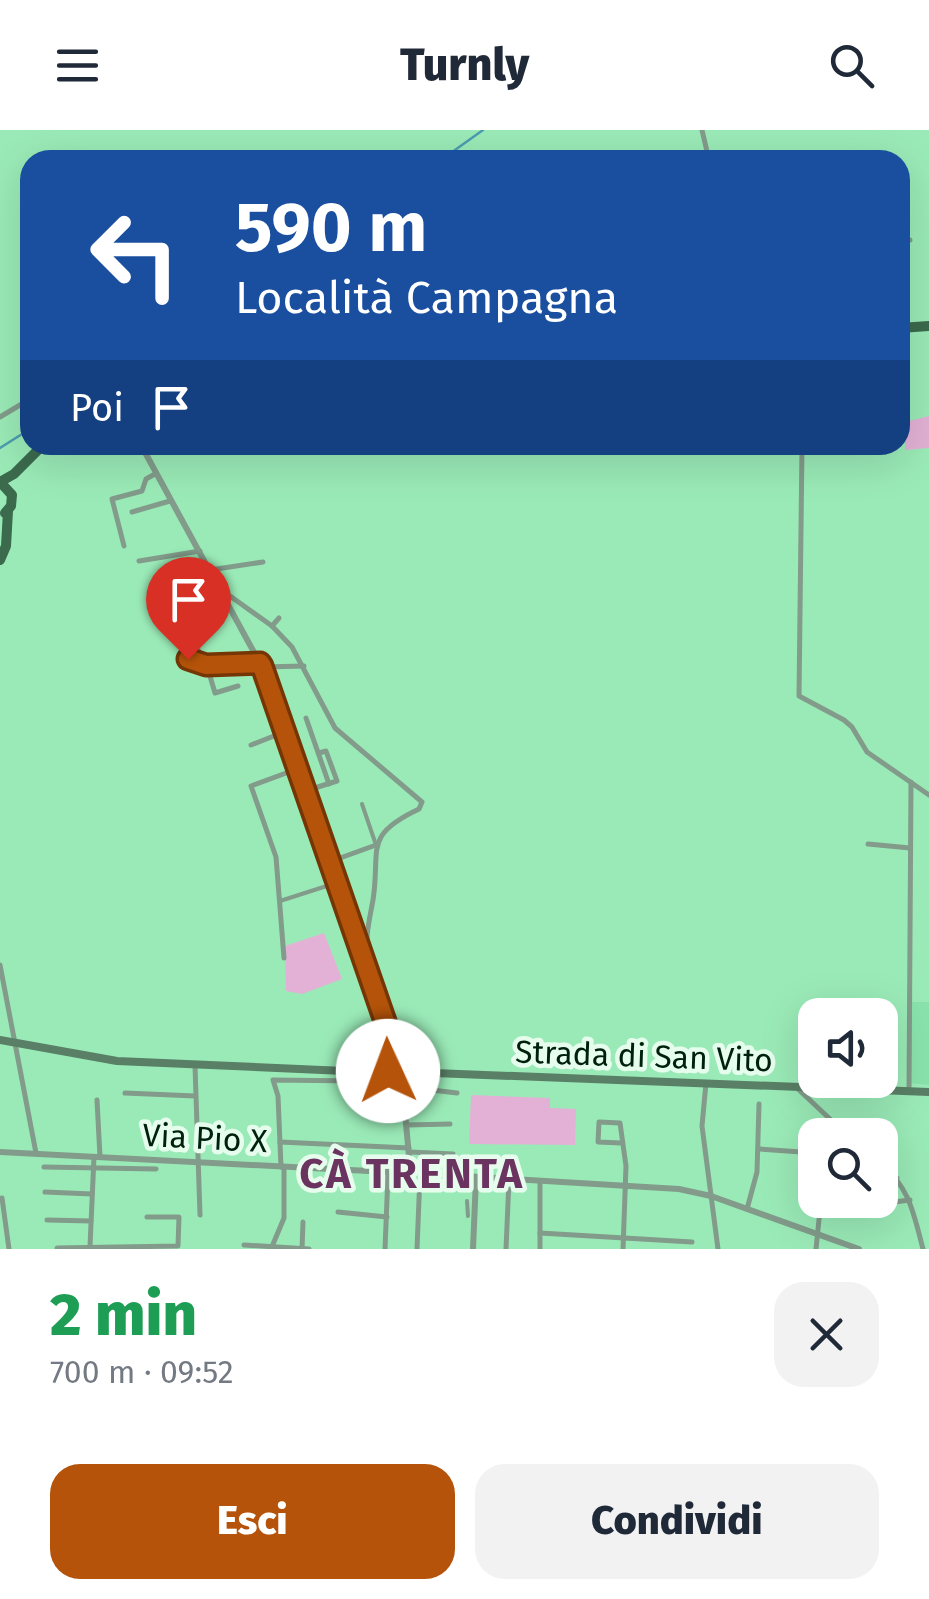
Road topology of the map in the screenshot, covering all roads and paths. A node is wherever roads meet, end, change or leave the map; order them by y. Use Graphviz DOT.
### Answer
graph roads {
  1 [pos="33,455"];
  2 [pos="146,455"];
  3 [pos="802,455"];
  4 [pos="155,474"];
  5 [pos="3,485"];
  6 [pos="170,501"];
  7 [pos="132,512"];
  8 [pos="3,520"];
  9 [pos="124,546"];
  10 [pos="200,550"];
  11 [pos="0,560"];
  12 [pos="139,561"];
  13 [pos="263,562"];
  14 [pos="210,570"];
  15 [pos="225,595"];
  16 [pos="279,618"];
  17 [pos="272,626"];
  18 [pos="176,630"];
  19 [pos="188,659"];
  20 [pos="204,664"];
  21 [pos="262,665"];
  22 [pos="304,666"];
  23 [pos="238,686"];
  24 [pos="306,718"];
  25 [pos="284,732"];
  26 [pos="251,744"];
  27 [pos="297,769"];
  28 [pos="911,782"];
  29 [pos="305,791"];
  30 [pos="929,794"];
  31 [pos="362,804"];
  32 [pos="868,844"];
  33 [pos="376,845"];
  34 [pos="910,848"];
  35 [pos="329,862"];
  36 [pos="336,883"];
  37 [pos="280,901"];
  38 [pos="284,958"];
  39 [pos="0,964"];
  40 [pos="365,966"];
  41 [pos="0,1040"];
  42 [pos="16,1043"];
  43 [pos="390,1057"];
  44 [pos="195,1063"];
  45 [pos="420,1066"];
  46 [pos="360,1069"];
  47 [pos="434,1073"];
  48 [pos="393,1074"];
  49 [pos="414,1078"];
  50 [pos="358,1081"];
  51 [pos="706,1083"];
  52 [pos="796,1088"];
  53 [pos="898,1091"];
  54 [pos="909,1091"];
  55 [pos="929,1092"];
  56 [pos="124,1093"];
  57 [pos="457,1093"];
  58 [pos="195,1096"];
  59 [pos="404,1098"];
  60 [pos="812,1098"];
  61 [pos="816,1098"];
  62 [pos="97,1100"];
  63 [pos="811,1101"];
  64 [pos="759,1104"];
  65 [pos="819,1109"];
  66 [pos="828,1118"];
  67 [pos="450,1124"];
  68 [pos="407,1125"];
  69 [pos="280,1142"];
  70 [pos="622,1143"];
  71 [pos="337,1145"];
  72 [pos="410,1150"];
  73 [pos="759,1150"];
  74 [pos="0,1152"];
  75 [pos="798,1152"];
  76 [pos="36,1154"];
  77 [pos="453,1154"];
  78 [pos="97,1157"];
  79 [pos="196,1162"];
  80 [pos="44,1167"];
  81 [pos="94,1167"];
  82 [pos="283,1167"];
  83 [pos="156,1169"];
  84 [pos="336,1170"];
  85 [pos="413,1172"];
  86 [pos="388,1174"];
  87 [pos="476,1178"];
  88 [pos="898,1178"];
  89 [pos="509,1180"];
  90 [pos="540,1182"];
  91 [pos="626,1186"];
  92 [pos="45,1192"];
  93 [pos="92,1194"];
  94 [pos="711,1196"];
  95 [pos="2,1198"];
  96 [pos="910,1200"];
  97 [pos="468,1201"];
  98 [pos="898,1202"];
  99 [pos="747,1209"];
  100 [pos="338,1212"];
  101 [pos="200,1214"];
  102 [pos="468,1216"];
  103 [pos="386,1217"];
  104 [pos="148,1218"];
  105 [pos="819,1218"];
  106 [pos="48,1220"];
  107 [pos="92,1221"];
  108 [pos="303,1222"];
  109 [pos="540,1234"];
  110 [pos="818,1234"];
  111 [pos="624,1236"];
  112 [pos="692,1242"];
  113 [pos="90,1246"];
  114 [pos="244,1246"];
  115 [pos="56,1248"];
  116 [pos="271,1248"];
  117 [pos="302,1248"];
  118 [pos="9,1249"];
  119 [pos="309,1249"];
  120 [pos="385,1249"];
  121 [pos="417,1249"];
  122 [pos="472,1249"];
  123 [pos="506,1249"];
  124 [pos="540,1249"];
  125 [pos="623,1249"];
  126 [pos="718,1249"];
  127 [pos="816,1249"];
  128 [pos="859,1249"];
  129 [pos="923,1249"];
  1 -- 5 [label="main road"];
  2 -- 4 [label="street"];
  3 -- 28 [label="street"];
  4 -- 6 [label="street"];
  4 -- 9 [label="street"];
  5 -- 8 [label="main road"];
  6 -- 7 [label="street"];
  6 -- 10 [label="street"];
  8 -- 11 [label="main road"];
  10 -- 12 [label="street"];
  10 -- 14 [label="street"];
  13 -- 14 [label="street"];
  14 -- 15 [label="street"];
  15 -- 17 [label="street"];
  15 -- 21 [label="street"];
  16 -- 17 [label="street"];
  17 -- 22 [label="street"];
  18 -- 20 [label="street"];
  19 -- 20 [label="street"];
  20 -- 21 [label="street"];
  20 -- 23 [label="street"];
  21 -- 22 [label="street"];
  21 -- 25 [label="street"];
  22 -- 33 [label="street"];
  24 -- 29 [label="street"];
  25 -- 26 [label="street"];
  25 -- 27 [label="street"];
  27 -- 29 [label="street"];
  27 -- 37 [label="street"];
  28 -- 30 [label="street"];
  28 -- 34 [label="street"];
  29 -- 35 [label="street"];
  31 -- 33 [label="street"];
  32 -- 34 [label="street"];
  33 -- 35 [label="street"];
  33 -- 40 [label="street"];
  34 -- 54 [label="street"];
  35 -- 36 [label="street"];
  36 -- 37 [label="street"];
  36 -- 40 [label="street"];
  37 -- 38 [label="street"];
  39 -- 42 [label="street"];
  40 -- 43 [label="street"];
  41 -- 42 [label="main road"];
  42 -- 44 [label="main road"];
  42 -- 76 [label="street"];
  43 -- 45 [label="main road"];
  43 -- 46 [label="main road"];
  43 -- 48 [label="main road"];
  44 -- 46 [label="main road"];
  44 -- 58 [label="street"];
  45 -- 47 [label="main road"];
  45 -- 49 [label="main road"];
  46 -- 48 [label="main road"];
  46 -- 50 [label="street"];
  47 -- 49 [label="main road, Strada di San Vito"];
  47 -- 51 [label="main road, Strada di San Vito"];
  48 -- 49 [label="main road"];
  48 -- 59 [label="street"];
  49 -- 59 [label="street"];
  50 -- 69 [label="street"];
  51 -- 52 [label="main road, Strada di San Vito"];
  51 -- 94 [label="street"];
  52 -- 63 [label="street"];
  53 -- 54 [label="main road, Strada di San Vito"];
  54 -- 55 [label="main road, Strada di San Vito"];
  56 -- 58 [label="street"];
  57 -- 59 [label="street"];
  58 -- 79 [label="street"];
  59 -- 68 [label="street"];
  60 -- 63 [label="street"];
  61 -- 65 [label="street"];
  62 -- 78 [label="street"];
  63 -- 65 [label="street"];
  64 -- 73 [label="street"];
  65 -- 66 [label="street"];
  67 -- 68 [label="street"];
  68 -- 72 [label="street"];
  69 -- 71 [label="street"];
  69 -- 82 [label="street"];
  70 -- 70 [label="street"];
  70 -- 91 [label="street"];
  71 -- 72 [label="street"];
  71 -- 84 [label="street"];
  72 -- 77 [label="street"];
  72 -- 85 [label="street"];
  73 -- 75 [label="street"];
  73 -- 99 [label="street"];
  74 -- 76 [label="street, Via Pio X"];
  76 -- 78 [label="street, Via Pio X"];
  78 -- 79 [label="street, Via Pio X"];
  78 -- 81 [label="street"];
  79 -- 82 [label="street, Via Pio X"];
  79 -- 101 [label="street"];
  80 -- 81 [label="street"];
  81 -- 83 [label="street"];
  81 -- 93 [label="street"];
  82 -- 84 [label="street, Via Pio X"];
  82 -- 116 [label="street"];
  84 -- 86 [label="street, Via Pio X"];
  85 -- 86 [label="street, Via Pio X"];
  85 -- 87 [label="street, Via Pio X"];
  85 -- 121 [label="street"];
  86 -- 103 [label="street"];
  87 -- 89 [label="street, Via Pio X"];
  87 -- 122 [label="street"];
  88 -- 96 [label="street"];
  89 -- 90 [label="street, Via Pio X"];
  89 -- 123 [label="street"];
  90 -- 91 [label="street, Via Pio X"];
  90 -- 109 [label="street"];
  91 -- 94 [label="street, Via Pio X"];
  91 -- 111 [label="street"];
  92 -- 93 [label="street"];
  93 -- 107 [label="street"];
  94 -- 99 [label="street, Via Pio X"];
  94 -- 126 [label="street"];
  95 -- 118 [label="street"];
  96 -- 98 [label="street"];
  96 -- 129 [label="street"];
  97 -- 102 [label="street"];
  99 -- 110 [label="street, Via Pio X"];
  100 -- 103 [label="street"];
  103 -- 120 [label="street"];
  104 -- 113 [label="street"];
  105 -- 110 [label="street"];
  106 -- 107 [label="street"];
  107 -- 113 [label="street"];
  108 -- 117 [label="street"];
  109 -- 111 [label="street"];
  109 -- 124 [label="street"];
  110 -- 127 [label="street"];
  110 -- 128 [label="street, Via Pio X"];
  111 -- 112 [label="street"];
  111 -- 125 [label="street"];
  113 -- 115 [label="street"];
  114 -- 116 [label="street"];
  116 -- 117 [label="street"];
  117 -- 119 [label="street"];
}
